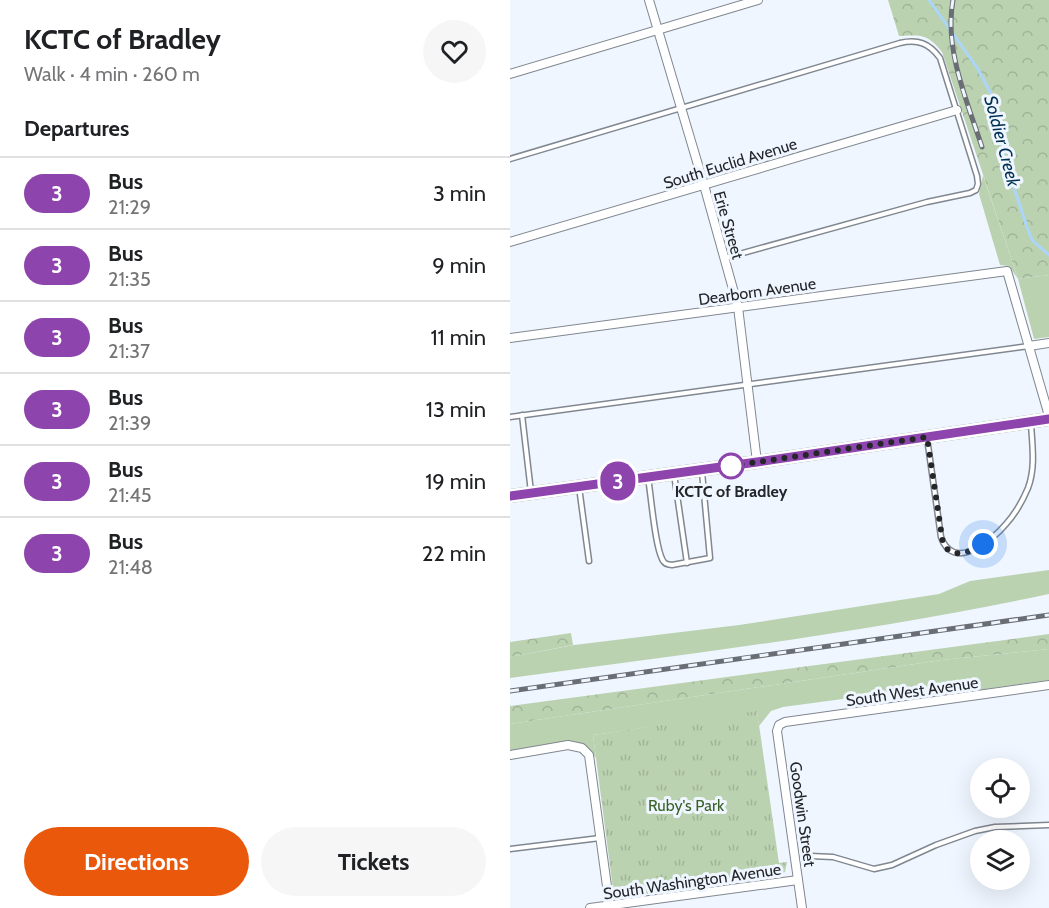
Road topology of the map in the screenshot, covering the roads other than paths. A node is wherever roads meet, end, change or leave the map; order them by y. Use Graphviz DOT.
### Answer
graph roads {
  1 [pos="648,0"];
  2 [pos="758,0"];
  3 [pos="658,30"];
  4 [pos="510,74"];
  5 [pos="681,108"];
  6 [pos="957,110"];
  7 [pos="510,159"];
  8 [pos="704,185"];
  9 [pos="510,242"];
  10 [pos="724,258"];
  11 [pos="738,307"];
  12 [pos="510,338"];
  13 [pos="1049,344"];
  14 [pos="1029,346"];
  15 [pos="747,384"];
  16 [pos="522,415"];
  17 [pos="510,417"];
  18 [pos="1049,417"];
  19 [pos="1030,421"];
  20 [pos="927,437"];
  21 [pos="757,462"];
  22 [pos="701,470"];
  23 [pos="674,473"];
  24 [pos="648,477"];
  25 [pos="579,486"];
  26 [pos="531,493"];
  27 [pos="510,496"];
  28 [pos="589,561"];
  29 [pos="687,563"];
  30 [pos="1049,685"];
  31 [pos="779,725"];
  32 [pos="510,755"];
  33 [pos="1049,825"];
  34 [pos="600,838"];
  35 [pos="510,849"];
  36 [pos="810,856"];
  37 [pos="798,880"];
  38 [pos="610,907"];
  39 [pos="590,908"];
  40 [pos="802,908"];
  1 -- 3 [label="street, Erie Street"];
  2 -- 3 [label="street"];
  3 -- 4 [label="street"];
  3 -- 5 [label="street, Erie Street"];
  5 -- 6 [label="lane"];
  5 -- 7 [label="lane"];
  5 -- 8 [label="street, Erie Street"];
  6 -- 8 [label="street, South Euclid Avenue"];
  6 -- 10 [label="lane"];
  8 -- 9 [label="street, South Euclid Avenue"];
  8 -- 10 [label="street, Erie Street"];
  10 -- 11 [label="street, Erie Street"];
  11 -- 12 [label="street, Dearborn Avenue"];
  11 -- 14 [label="street, Dearborn Avenue"];
  11 -- 15 [label="street, Erie Street"];
  13 -- 14 [label="street"];
  14 -- 15 [label="lane"];
  14 -- 18 [label="street"];
  15 -- 16 [label="lane"];
  15 -- 21 [label="street, Erie Street"];
  16 -- 17 [label="lane"];
  16 -- 26 [label="lane"];
  18 -- 19 [label="main road"];
  19 -- 20 [label="main road"];
  19 -- 20 [label="lane"];
  20 -- 21 [label="main road"];
  21 -- 22 [label="main road"];
  22 -- 23 [label="main road"];
  22 -- 29 [label="lane"];
  23 -- 24 [label="main road"];
  23 -- 29 [label="lane"];
  24 -- 25 [label="main road"];
  24 -- 29 [label="lane"];
  25 -- 26 [label="main road"];
  25 -- 28 [label="lane"];
  26 -- 27 [label="main road"];
  30 -- 31 [label="street, South West Avenue"];
  31 -- 37 [label="street, Goodwin Street"];
  32 -- 34 [label="street"];
  33 -- 36 [label="lane"];
  34 -- 35 [label="lane"];
  34 -- 38 [label="street"];
  37 -- 38 [label="street, South Washington Avenue"];
  37 -- 40 [label="street, Goodwin Street"];
  38 -- 39 [label="street, South Washington Avenue"];
}
